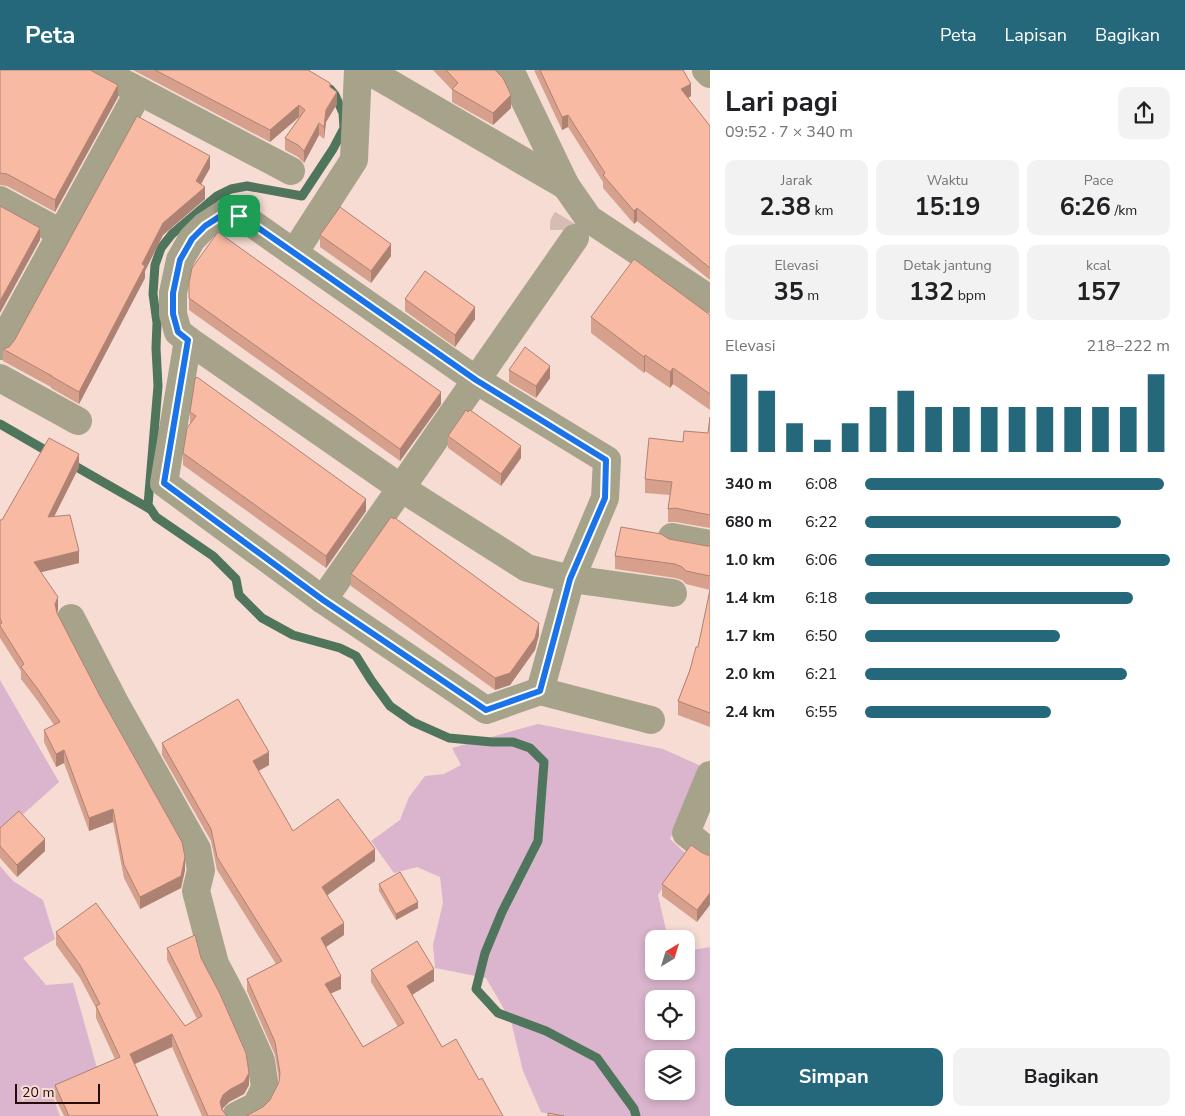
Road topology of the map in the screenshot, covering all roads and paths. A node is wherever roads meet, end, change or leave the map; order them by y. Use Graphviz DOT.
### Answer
graph roads {
  1 [pos="99,70"];
  2 [pos="358,70"];
  3 [pos="367,70"];
  4 [pos="510,70"];
  5 [pos="706,70"];
  6 [pos="710,74"];
  7 [pos="139,91"];
  8 [pos="291,171"];
  9 [pos="0,200"];
  10 [pos="573,222"];
  11 [pos="61,233"];
  12 [pos="294,252"];
  13 [pos="710,299"];
  14 [pos="188,340"];
  15 [pos="0,346"];
  16 [pos="0,378"];
  17 [pos="476,380"];
  18 [pos="78,421"];
  19 [pos="400,488"];
  20 [pos="672,537"];
  21 [pos="710,544"];
  22 [pos="570,579"];
  23 [pos="673,593"];
  24 [pos="323,600"];
  25 [pos="71,618"];
  26 [pos="540,691"];
  27 [pos="651,720"];
  28 [pos="710,775"];
  29 [pos="710,852"];
  30 [pos="244,1114"];
  1 -- 7 [label="street"];
  2 -- 12 [label="street"];
  3 -- 10 [label="street"];
  4 -- 10 [label="street"];
  5 -- 6 [label="street"];
  7 -- 8 [label="street"];
  7 -- 11 [label="street"];
  9 -- 11 [label="street"];
  10 -- 13 [label="street"];
  10 -- 17 [label="street"];
  11 -- 15 [label="street"];
  12 -- 14 [label="street"];
  12 -- 17 [label="street"];
  14 -- 19 [label="street"];
  14 -- 24 [label="street"];
  16 -- 18 [label="street"];
  17 -- 19 [label="street"];
  17 -- 22 [label="street"];
  19 -- 22 [label="street"];
  19 -- 24 [label="street"];
  20 -- 21 [label="street"];
  22 -- 23 [label="street"];
  22 -- 26 [label="street"];
  24 -- 26 [label="street"];
  25 -- 30 [label="street"];
  26 -- 27 [label="street"];
  28 -- 29 [label="street"];
}
